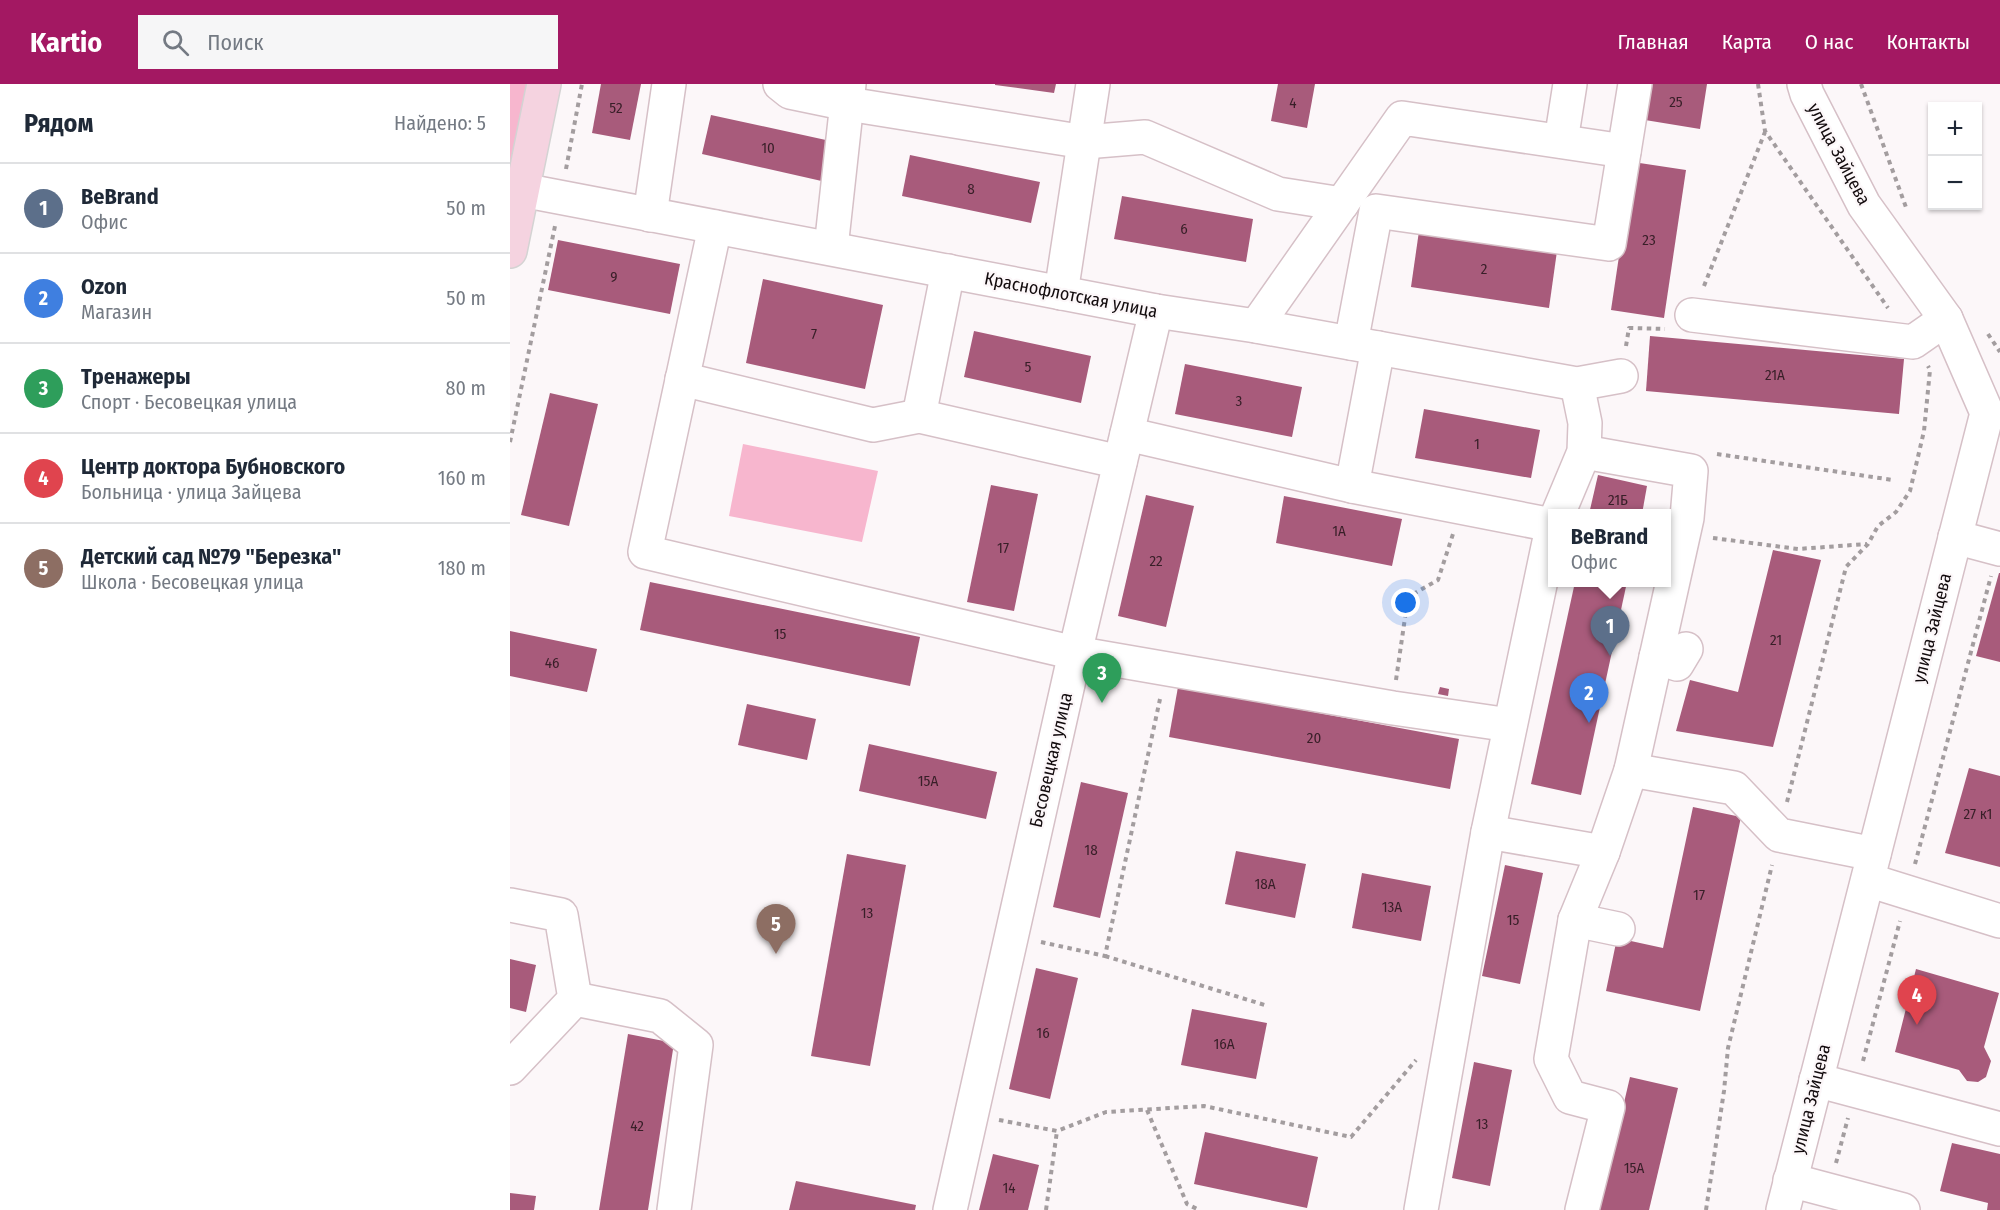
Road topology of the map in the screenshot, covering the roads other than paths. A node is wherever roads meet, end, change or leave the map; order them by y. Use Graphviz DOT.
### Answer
graph roads {
  1 [pos="544,84"];
  2 [pos="669,84"];
  3 [pos="780,84"];
  4 [pos="1093,84"];
  5 [pos="1570,84"];
  6 [pos="1635,84"];
  7 [pos="1803,84"];
  8 [pos="849,94"];
  9 [pos="1561,141"];
  10 [pos="1084,142"];
  11 [pos="1624,151"];
  12 [pos="522,190"];
  13 [pos="1342,204"];
  14 [pos="650,215"];
  15 [pos="715,228"];
  16 [pos="831,248"];
  17 [pos="510,251"];
  18 [pos="948,271"];
  19 [pos="1061,293"];
  20 [pos="1156,311"];
  21 [pos="1692,315"];
  22 [pos="1946,319"];
  23 [pos="1256,326"];
  24 [pos="1365,346"];
  25 [pos="1621,376"];
  26 [pos="682,379"];
  27 [pos="1577,384"];
  28 [pos="1994,401"];
  29 [pos="919,416"];
  30 [pos="1124,448"];
  31 [pos="1584,452"];
  32 [pos="1352,486"];
  33 [pos="1560,509"];
  34 [pos="1548,523"];
  35 [pos="1955,537"];
  36 [pos="1548,547"];
  37 [pos="2000,549"];
  38 [pos="1076,653"];
  39 [pos="1510,725"];
  40 [pos="1631,770"];
  41 [pos="1488,832"];
  42 [pos="1603,852"];
  43 [pos="1871,867"];
  44 [pos="510,905"];
  45 [pos="1575,920"];
  46 [pos="2000,921"];
  47 [pos="1618,929"];
  48 [pos="575,999"];
  49 [pos="510,1068"];
  50 [pos="1816,1080"];
  51 [pos="2000,1129"];
  52 [pos="1787,1195"];
  53 [pos="674,1210"];
  54 [pos="950,1210"];
  55 [pos="1421,1210"];
  56 [pos="1582,1210"];
  57 [pos="1903,1210"];
  1 -- 12 [label="main road"];
  2 -- 14 [label="street"];
  3 -- 8 [label="street"];
  4 -- 10 [label="street"];
  5 -- 9 [label="street"];
  6 -- 11 [label="street"];
  7 -- 22 [label="street, улица Зайцева"];
  8 -- 10 [label="street"];
  8 -- 16 [label="street"];
  9 -- 11 [label="street"];
  9 -- 13 [label="street"];
  10 -- 13 [label="street"];
  10 -- 19 [label="street"];
  11 -- 24 [label="street"];
  12 -- 14 [label="street, Краснофлотская улица"];
  12 -- 17 [label="main road"];
  13 -- 23 [label="street"];
  14 -- 15 [label="street, Краснофлотская улица"];
  15 -- 16 [label="street, Краснофлотская улица"];
  15 -- 26 [label="street"];
  16 -- 18 [label="street, Краснофлотская улица"];
  18 -- 19 [label="street, Краснофлотская улица"];
  18 -- 29 [label="street"];
  19 -- 20 [label="street, Краснофлотская улица"];
  20 -- 23 [label="street, Краснофлотская улица"];
  20 -- 30 [label="street, Бесовецкая улица"];
  21 -- 22 [label="street"];
  22 -- 28 [label="street, улица Зайцева"];
  23 -- 24 [label="street, Краснофлотская улица"];
  24 -- 27 [label="street, Краснофлотская улица"];
  24 -- 32 [label="street"];
  25 -- 27 [label="street, Краснофлотская улица"];
  26 -- 29 [label="street"];
  26 -- 38 [label="street"];
  27 -- 31 [label="street"];
  28 -- 35 [label="street, улица Зайцева"];
  29 -- 30 [label="street"];
  30 -- 32 [label="street"];
  30 -- 38 [label="street, Бесовецкая улица"];
  31 -- 33 [label="street"];
  31 -- 40 [label="street"];
  32 -- 34 [label="street"];
  35 -- 37 [label="street"];
  35 -- 43 [label="street, улица Зайцева"];
  36 -- 39 [label="street"];
  38 -- 39 [label="street"];
  38 -- 54 [label="street, Бесовецкая улица"];
  39 -- 41 [label="street"];
  40 -- 42 [label="street"];
  40 -- 43 [label="street"];
  41 -- 42 [label="street"];
  41 -- 55 [label="street"];
  42 -- 45 [label="street"];
  43 -- 46 [label="street"];
  43 -- 50 [label="street, улица Зайцева"];
  44 -- 48 [label="street"];
  45 -- 47 [label="street"];
  45 -- 56 [label="street"];
  48 -- 49 [label="street"];
  48 -- 53 [label="street"];
  50 -- 51 [label="street"];
  50 -- 52 [label="street, улица Зайцева"];
  52 -- 57 [label="street"];
}
